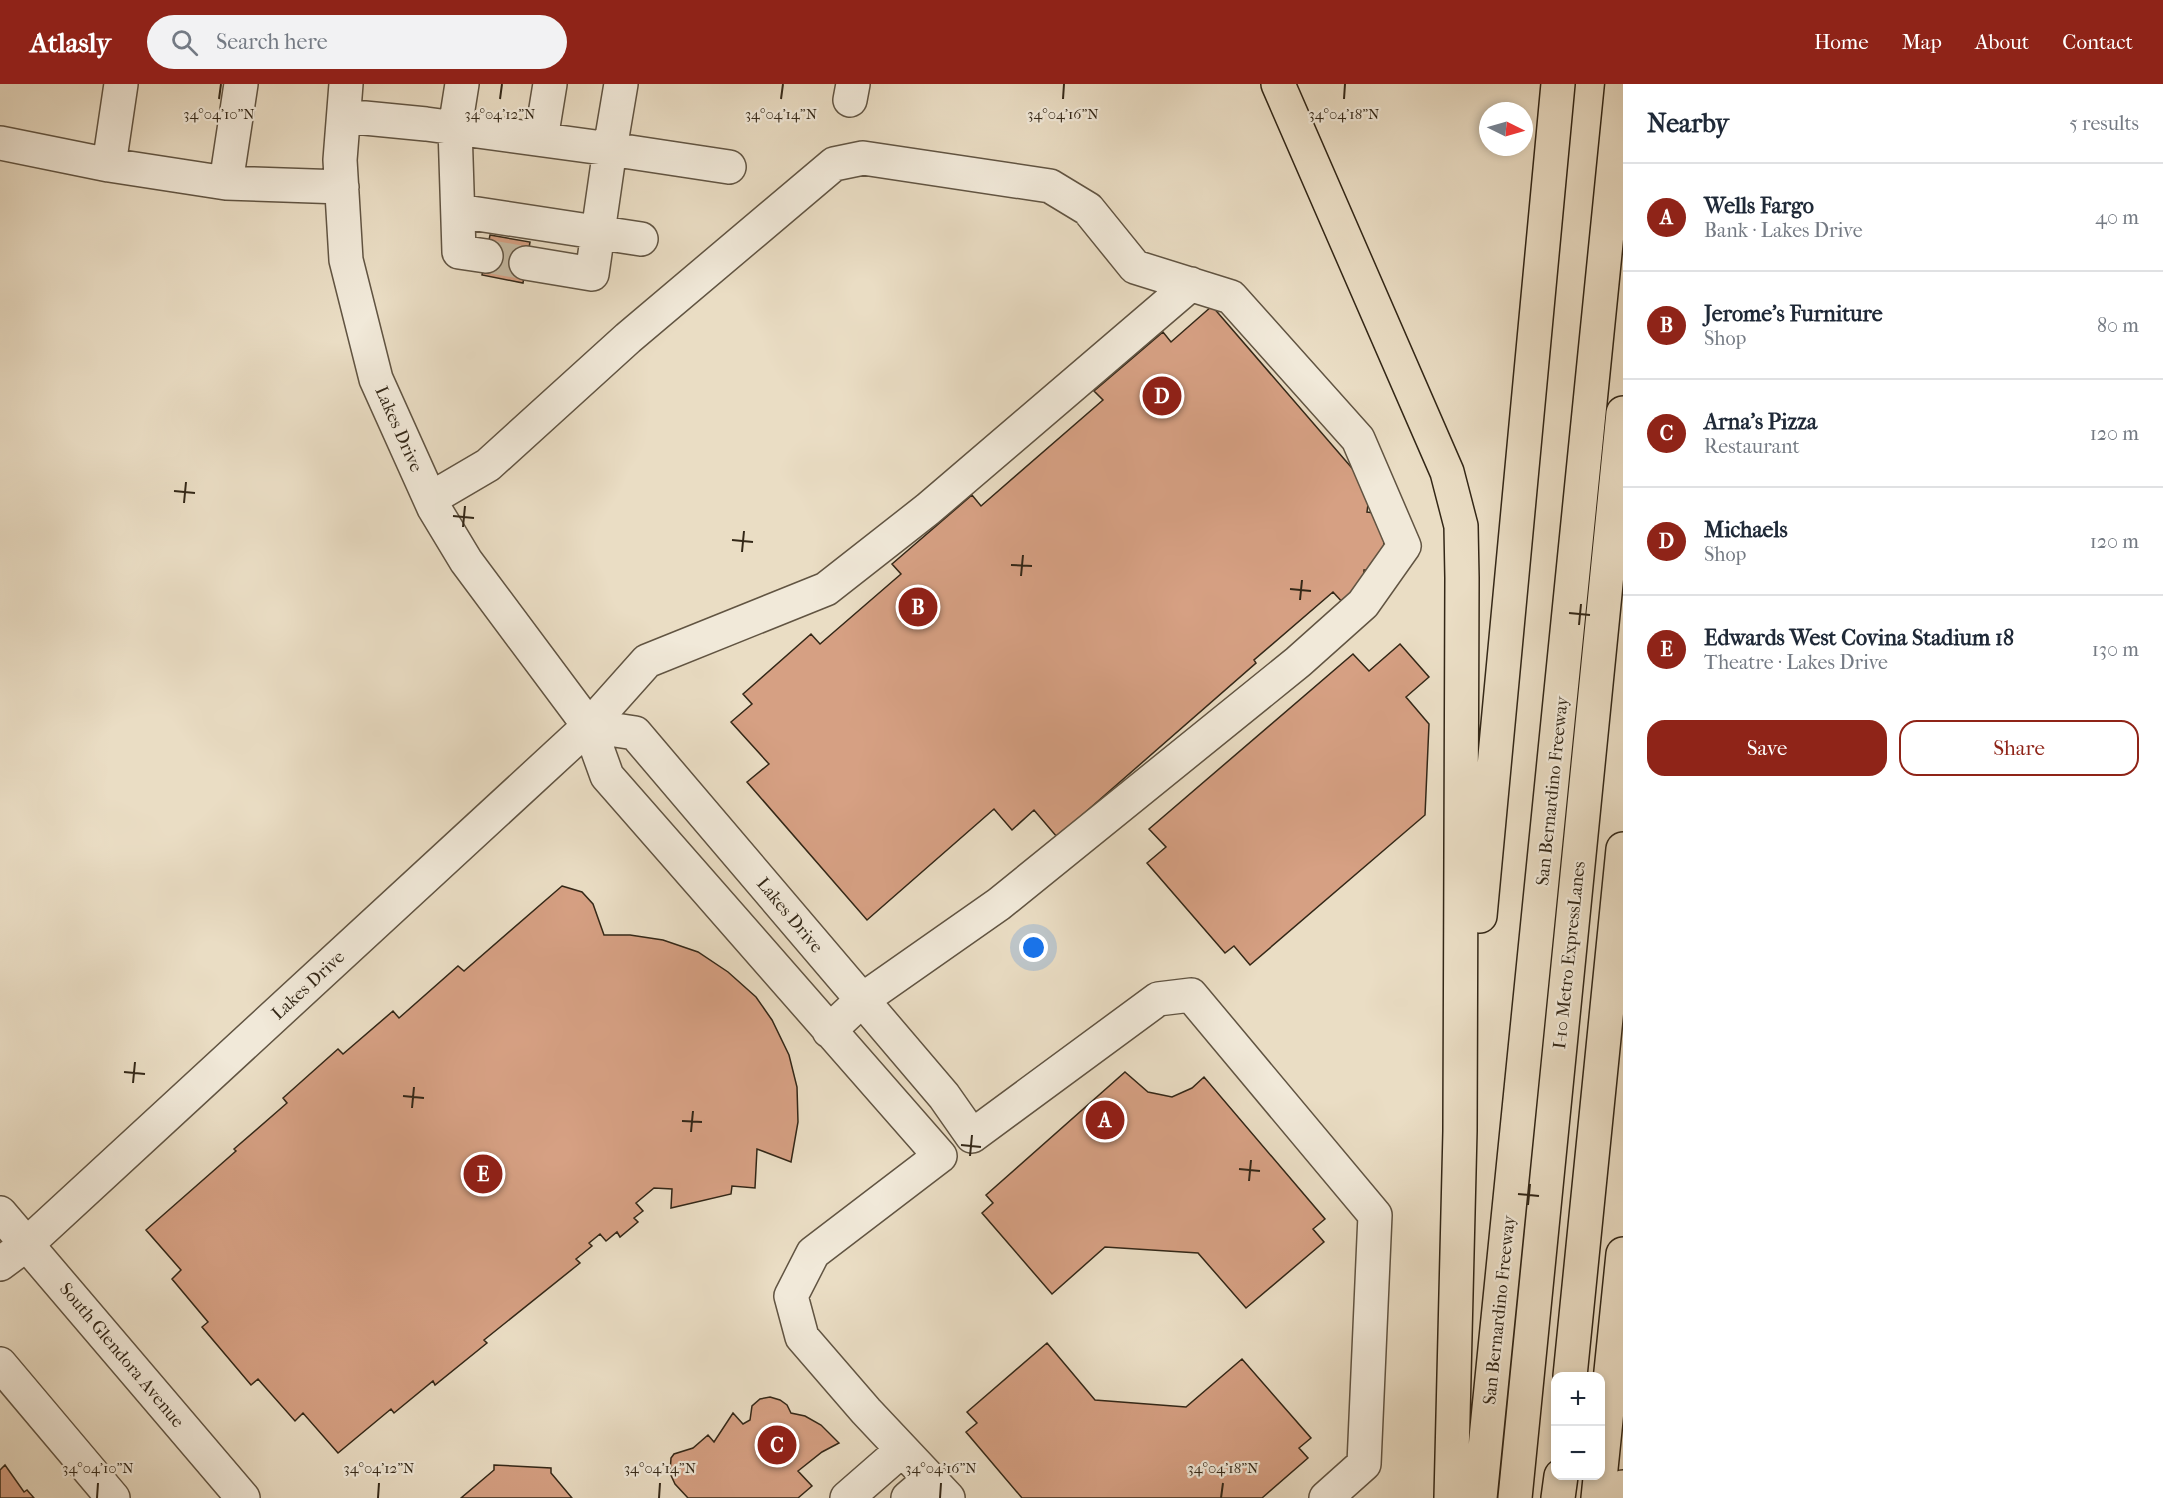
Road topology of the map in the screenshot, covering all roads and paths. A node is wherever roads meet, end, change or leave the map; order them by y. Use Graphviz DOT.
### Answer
graph roads {
  1 [pos="121,84"];
  2 [pos="242,84"];
  3 [pos="346,84"];
  4 [pos="462,84"];
  5 [pos="549,84"];
  6 [pos="621,84"];
  7 [pos="1278,84"];
  8 [pos="1558,84"];
  9 [pos="1622,84"];
  10 [pos="343,125"];
  11 [pos="455,128"];
  12 [pos="541,139"];
  13 [pos="0,143"];
  14 [pos="610,148"];
  15 [pos="109,165"];
  16 [pos="729,167"];
  17 [pos="226,183"];
  18 [pos="342,187"];
  19 [pos="458,211"];
  20 [pos="598,232"];
  21 [pos="641,239"];
  22 [pos="486,256"];
  23 [pos="526,263"];
  24 [pos="1191,284"];
  25 [pos="1623,413"];
  26 [pos="430,500"];
  27 [pos="589,726"];
  28 [pos="1623,849"];
  29 [pos="862,1000"];
  30 [pos="829,1031"];
  31 [pos="1460,1131"];
  32 [pos="0,1213"];
  33 [pos="27,1244"];
  34 [pos="1623,1254"];
  35 [pos="0,1264"];
  36 [pos="0,1364"];
  37 [pos="1571,1372"];
  38 [pos="902,1450"];
  39 [pos="1364,1464"];
  40 [pos="1560,1480"];
  41 [pos="1623,1487"];
  42 [pos="928,1492"];
  43 [pos="113,1498"];
  44 [pos="243,1498"];
  45 [pos="846,1498"];
  46 [pos="1326,1498"];
  47 [pos="1363,1498"];
  48 [pos="1450,1498"];
  49 [pos="1480,1498"];
  50 [pos="1515,1498"];
  51 [pos="1558,1498"];
  52 [pos="1598,1498"];
  53 [pos="1622,1498"];
  1 -- 15 [label="street"];
  2 -- 17 [label="street"];
  3 -- 10 [label="street, Lakes Drive"];
  4 -- 11 [label="street"];
  5 -- 12 [label="street"];
  6 -- 14 [label="street"];
  7 -- 31 [label="highway"];
  8 -- 31 [label="highway"];
  9 -- 49 [label="highway, San Bernardino Freeway"];
  10 -- 11 [label="street"];
  10 -- 18 [label="street, Lakes Drive"];
  11 -- 12 [label="street"];
  11 -- 19 [label="street"];
  12 -- 14 [label="street"];
  13 -- 15 [label="street"];
  14 -- 16 [label="street"];
  14 -- 20 [label="street"];
  15 -- 17 [label="street"];
  17 -- 18 [label="street"];
  18 -- 26 [label="street, Lakes Drive"];
  19 -- 20 [label="street"];
  19 -- 22 [label="street"];
  20 -- 21 [label="street"];
  20 -- 23 [label="street"];
  24 -- 26 [label="street"];
  24 -- 27 [label="street"];
  24 -- 29 [label="street"];
  25 -- 50 [label="highway, I-10 Metro ExpressLanes"];
  26 -- 27 [label="street, Lakes Drive"];
  27 -- 29 [label="street, Lakes Drive"];
  27 -- 30 [label="street, Lakes Drive"];
  27 -- 33 [label="street, Lakes Drive"];
  28 -- 37 [label="highway"];
  29 -- 30 [label="street"];
  29 -- 39 [label="street, Lakes Drive"];
  30 -- 38 [label="street, Lakes Drive"];
  31 -- 48 [label="highway"];
  32 -- 33 [label="street, South Glendora Avenue"];
  33 -- 35 [label="street, Lakes Drive"];
  33 -- 44 [label="street, South Glendora Avenue"];
  34 -- 52 [label="highway"];
  36 -- 43 [label="street"];
  38 -- 42 [label="street"];
  38 -- 45 [label="street"];
  39 -- 46 [label="street"];
  39 -- 47 [label="street"];
  40 -- 51 [label="highway"];
  41 -- 53 [label="highway"];
}
